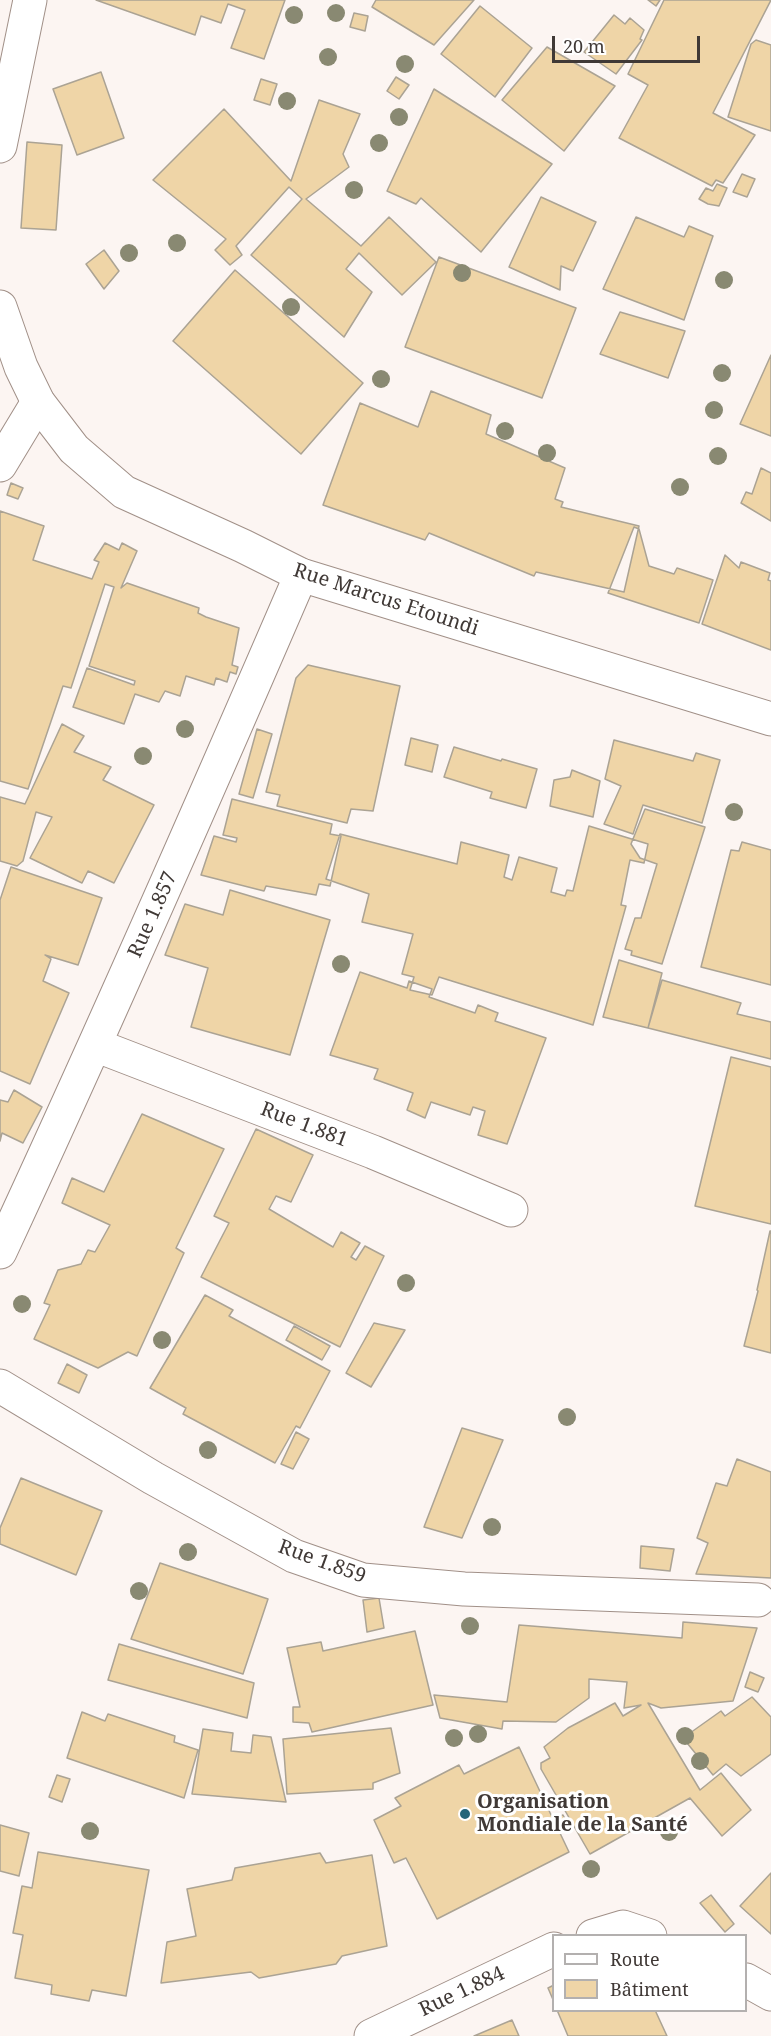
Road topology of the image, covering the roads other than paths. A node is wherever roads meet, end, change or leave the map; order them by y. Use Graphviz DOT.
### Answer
graph roads {
  1 [pos="30,0"];
  2 [pos="0,146"];
  3 [pos="0,307"];
  4 [pos="38,402"];
  5 [pos="0,465"];
  6 [pos="301,575"];
  7 [pos="771,719"];
  8 [pos="95,1045"];
  9 [pos="511,1210"];
  10 [pos="0,1252"];
  11 [pos="0,1386"];
  12 [pos="758,1600"];
  13 [pos="597,1934"];
  14 [pos="646,1934"];
  15 [pos="552,1950"];
  16 [pos="747,1981"];
  17 [pos="771,1994"];
  18 [pos="371,2036"];
  1 -- 2 [label="street"];
  3 -- 4 [label="street, Rue Marcus Etoundi"];
  4 -- 5 [label="street"];
  4 -- 6 [label="street, Rue Marcus Etoundi"];
  6 -- 7 [label="street, Rue Marcus Etoundi"];
  6 -- 8 [label="street, Rue 1.857"];
  8 -- 9 [label="street, Rue 1.881"];
  8 -- 10 [label="street, Rue 1.857"];
  11 -- 12 [label="street, Rue 1.859"];
  13 -- 14 [label="street"];
  15 -- 18 [label="street, Rue 1.884"];
  16 -- 17 [label="street"];
}
